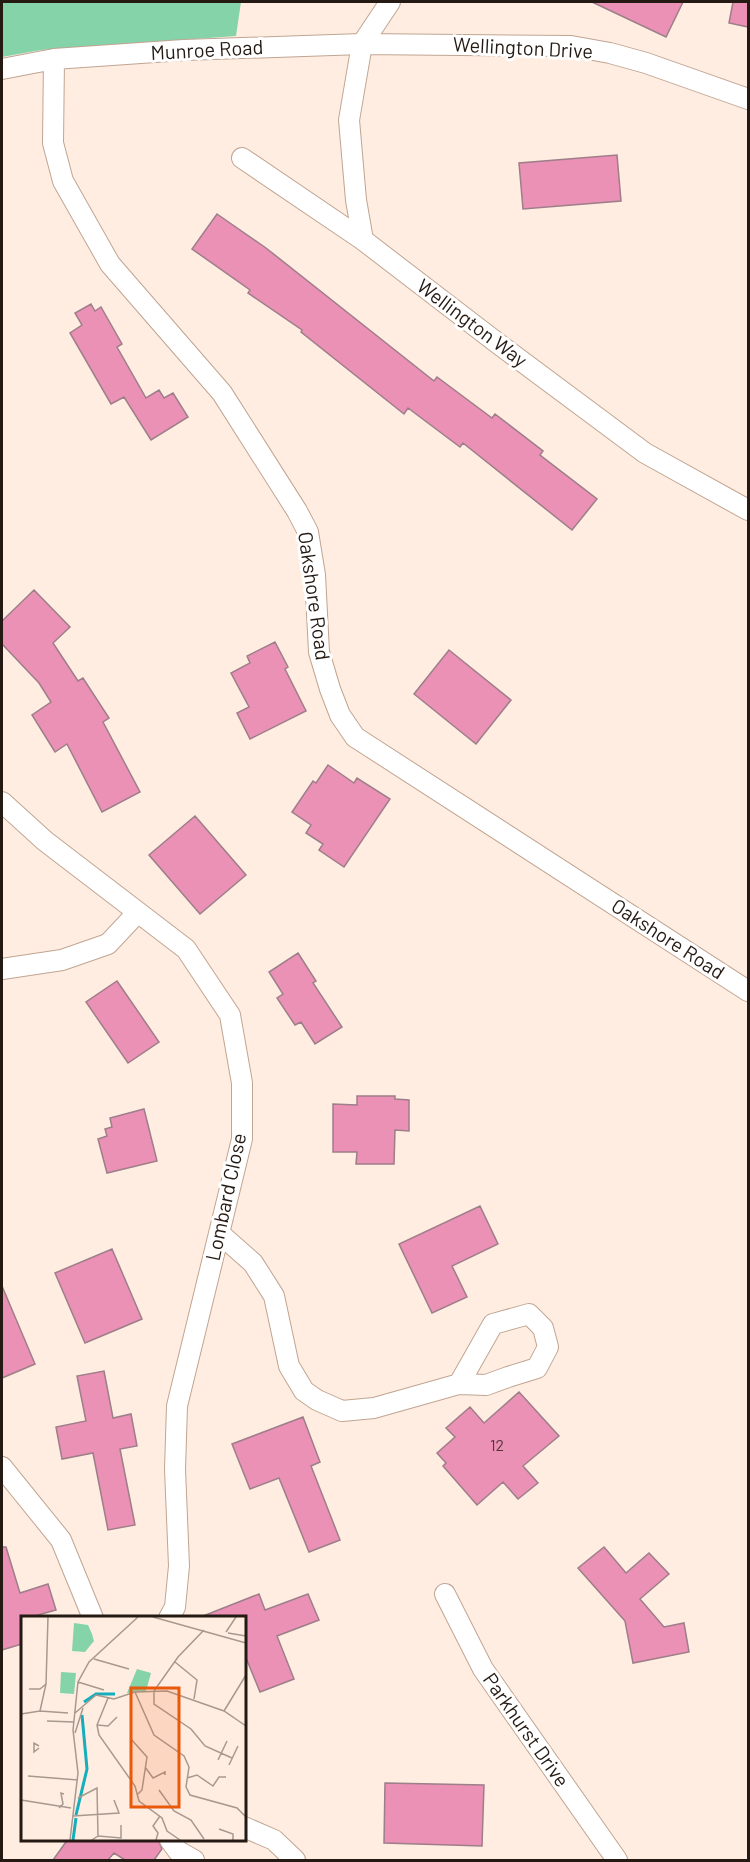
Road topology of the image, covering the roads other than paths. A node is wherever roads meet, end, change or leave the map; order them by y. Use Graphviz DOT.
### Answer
graph roads {
  1 [pos="390,2"];
  2 [pos="362,44"];
  3 [pos="54,59"];
  4 [pos="2,69"];
  5 [pos="748,99"];
  6 [pos="242,158"];
  7 [pos="363,240"];
  8 [pos="748,510"];
  9 [pos="2,802"];
  10 [pos="138,912"];
  11 [pos="2,969"];
  12 [pos="748,992"];
  13 [pos="219,1233"];
  14 [pos="459,1384"];
  15 [pos="2,1467"];
  16 [pos="445,1594"];
  17 [pos="93,1616"];
  18 [pos="170,1616"];
  19 [pos="246,1828"];
  20 [pos="171,1841"];
  21 [pos="194,1860"];
  22 [pos="295,1860"];
  23 [pos="617,1860"];
  1 -- 2 [label="street"];
  2 -- 3 [label="street, Munroe Road"];
  2 -- 5 [label="street, Wellington Drive"];
  2 -- 7 [label="street"];
  3 -- 4 [label="street, Munroe Road"];
  3 -- 12 [label="street, Oakshore Road"];
  6 -- 7 [label="street, Wellington Way"];
  7 -- 8 [label="street, Wellington Way"];
  9 -- 10 [label="street, Lombard Close"];
  10 -- 11 [label="street"];
  10 -- 13 [label="street, Lombard Close"];
  13 -- 14 [label="street"];
  13 -- 18 [label="street, Lombard Close"];
  14 -- 14 [label="street"];
  15 -- 17 [label="street"];
  16 -- 23 [label="street, Parkhurst Drive"];
  19 -- 22 [label="street"];
  20 -- 21 [label="street"];
}
